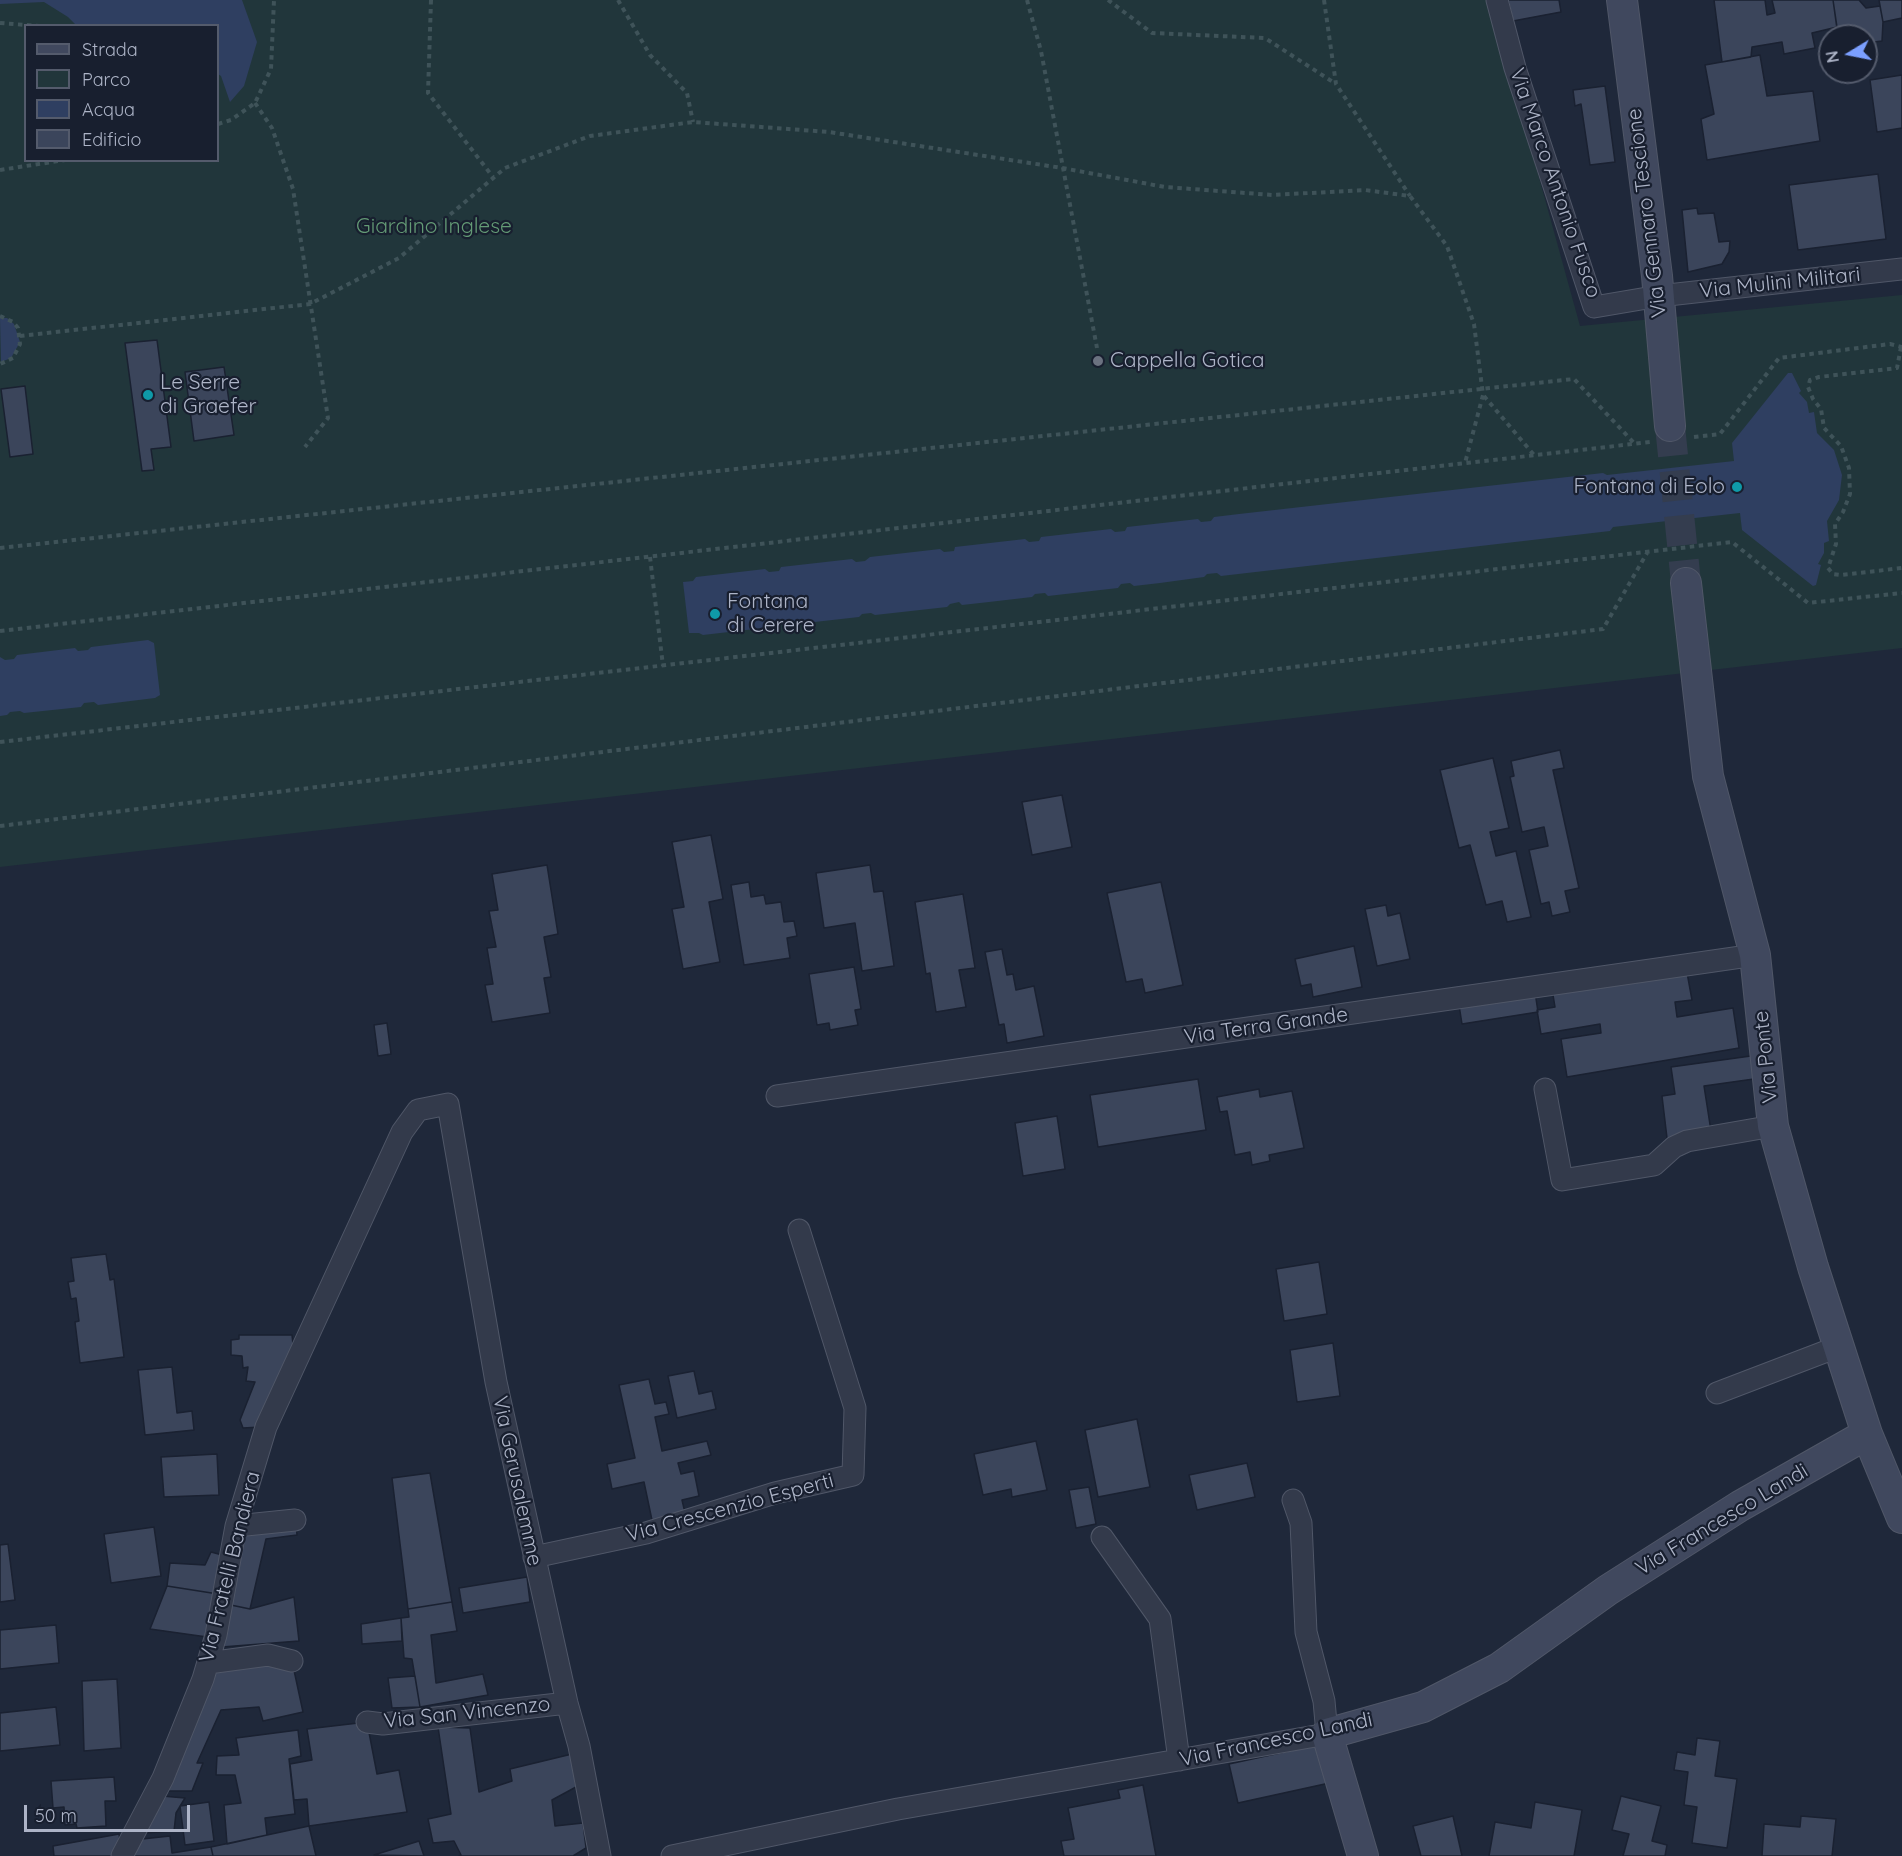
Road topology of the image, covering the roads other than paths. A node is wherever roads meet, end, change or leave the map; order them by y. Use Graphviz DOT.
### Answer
graph roads {
  1 [pos="1497,0"];
  2 [pos="1622,0"];
  3 [pos="1902,269"];
  4 [pos="1659,296"];
  5 [pos="1671,435"];
  6 [pos="1686,583"];
  7 [pos="1755,955"];
  8 [pos="1545,1089"];
  9 [pos="777,1096"];
  10 [pos="448,1104"];
  11 [pos="1773,1126"];
  12 [pos="799,1230"];
  13 [pos="1840,1347"];
  14 [pos="1717,1393"];
  15 [pos="1867,1434"];
  16 [pos="1293,1500"];
  17 [pos="1902,1518"];
  18 [pos="295,1520"];
  19 [pos="236,1526"];
  20 [pos="1102,1537"];
  21 [pos="534,1557"];
  22 [pos="292,1661"];
  23 [pos="208,1663"];
  24 [pos="567,1703"];
  25 [pos="367,1722"];
  26 [pos="1328,1734"];
  27 [pos="1179,1760"];
  28 [pos="122,1856"];
  29 [pos="600,1856"];
  30 [pos="672,1856"];
  31 [pos="1364,1856"];
  1 -- 4 [label="street, Via Marco Antonio Fusco"];
  2 -- 4 [label="street, Via Gennaro Tescione"];
  3 -- 4 [label="street, Via Mulini Militari"];
  4 -- 5 [label="street, Via Gennaro Tescione"];
  6 -- 7 [label="street, Via Ponte"];
  7 -- 9 [label="street, Via Terra Grande"];
  7 -- 11 [label="street, Via Ponte"];
  8 -- 11 [label="street"];
  10 -- 19 [label="street, Via Fratelli Bandiera"];
  10 -- 21 [label="street, Via Gerusalemme"];
  11 -- 13 [label="street, Via Ponte"];
  12 -- 21 [label="street, Via Crescenzio Esperti"];
  13 -- 14 [label="street"];
  13 -- 15 [label="street, Via Ponte"];
  15 -- 17 [label="street, Via Ponte"];
  15 -- 26 [label="street, Via Francesco Landi"];
  16 -- 26 [label="street"];
  18 -- 19 [label="street"];
  19 -- 23 [label="street, Via Fratelli Bandiera"];
  20 -- 27 [label="street"];
  21 -- 24 [label="street, Via Gerusalemme"];
  22 -- 23 [label="street"];
  23 -- 28 [label="street, Via Fratelli Bandiera"];
  24 -- 25 [label="street, Via San Vincenzo"];
  24 -- 29 [label="street, Via Gerusalemme"];
  26 -- 27 [label="street, Via Francesco Landi"];
  26 -- 31 [label="street"];
  27 -- 30 [label="street, Via Francesco Landi"];
}
